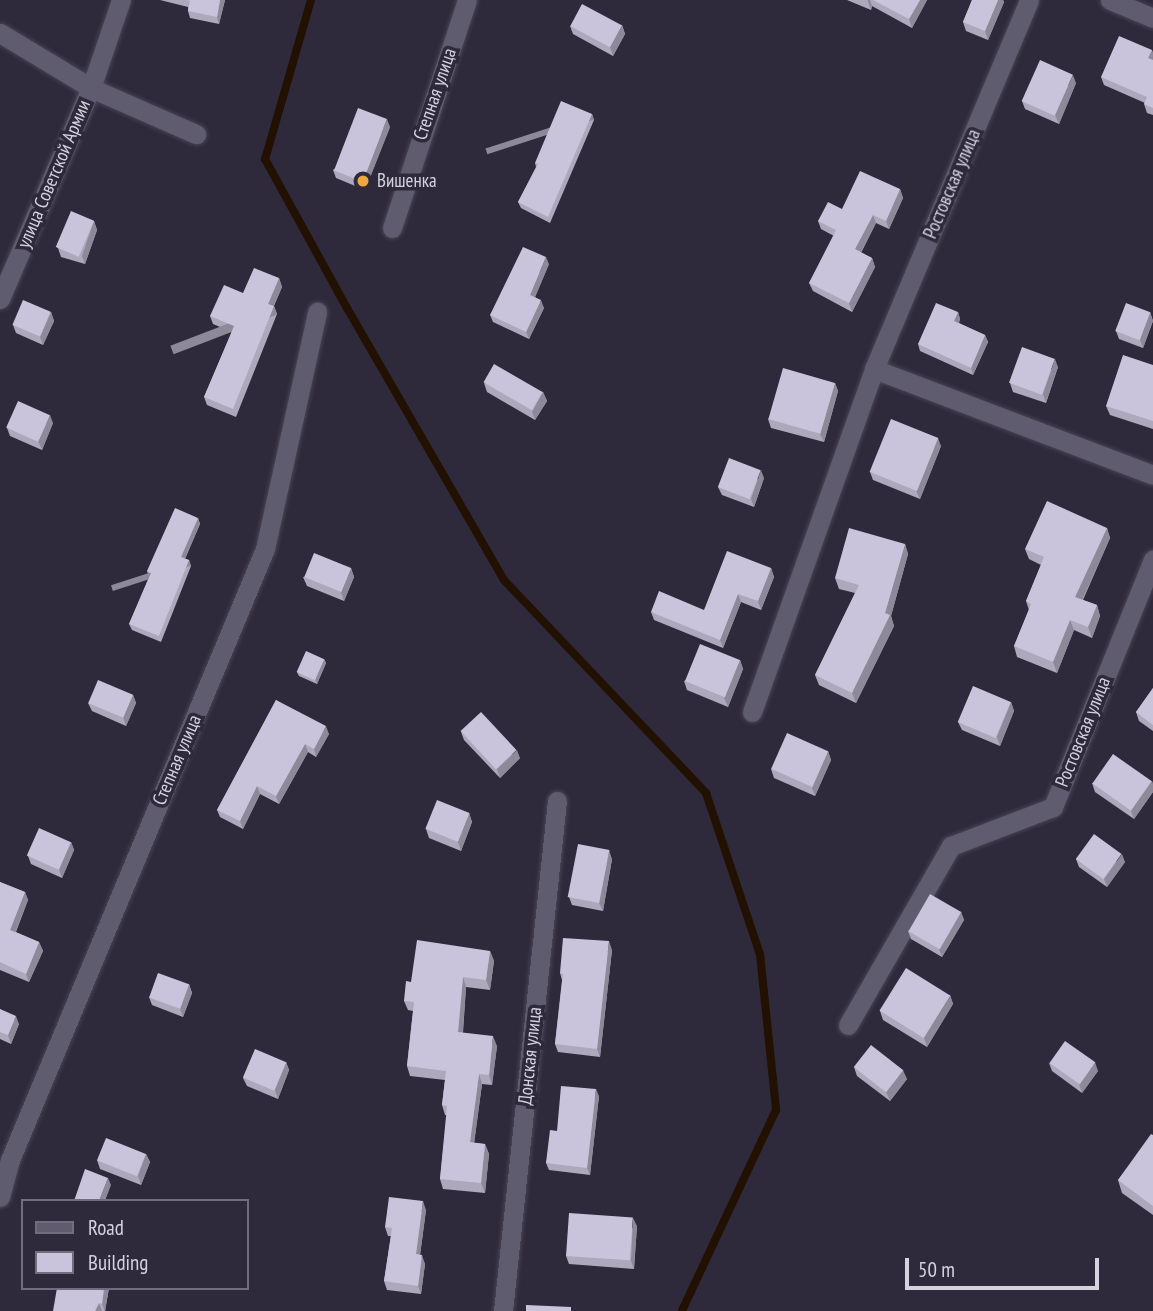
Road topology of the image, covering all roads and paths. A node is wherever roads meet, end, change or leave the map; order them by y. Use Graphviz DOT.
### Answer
graph roads {
  1 [pos="121,0"];
  2 [pos="467,0"];
  3 [pos="1030,0"];
  4 [pos="1110,0"];
  5 [pos="1153,18"];
  6 [pos="0,33"];
  7 [pos="91,88"];
  8 [pos="196,134"];
  9 [pos="391,228"];
  10 [pos="0,299"];
  11 [pos="317,312"];
  12 [pos="874,369"];
  13 [pos="1153,475"];
  14 [pos="1153,559"];
  15 [pos="752,712"];
  16 [pos="557,801"];
  17 [pos="848,1025"];
  18 [pos="0,1197"];
  19 [pos="503,1311"];
  1 -- 7 [label="street, улица Советской Армии"];
  2 -- 9 [label="street, Степная улица"];
  3 -- 12 [label="street, Ростовская улица"];
  4 -- 5 [label="street"];
  6 -- 7 [label="street"];
  7 -- 8 [label="street"];
  7 -- 10 [label="street, улица Советской Армии"];
  11 -- 18 [label="street, Степная улица"];
  12 -- 13 [label="street"];
  12 -- 15 [label="street, Ростовская улица"];
  14 -- 17 [label="street, Ростовская улица"];
  16 -- 19 [label="street, Донская улица"];
}
